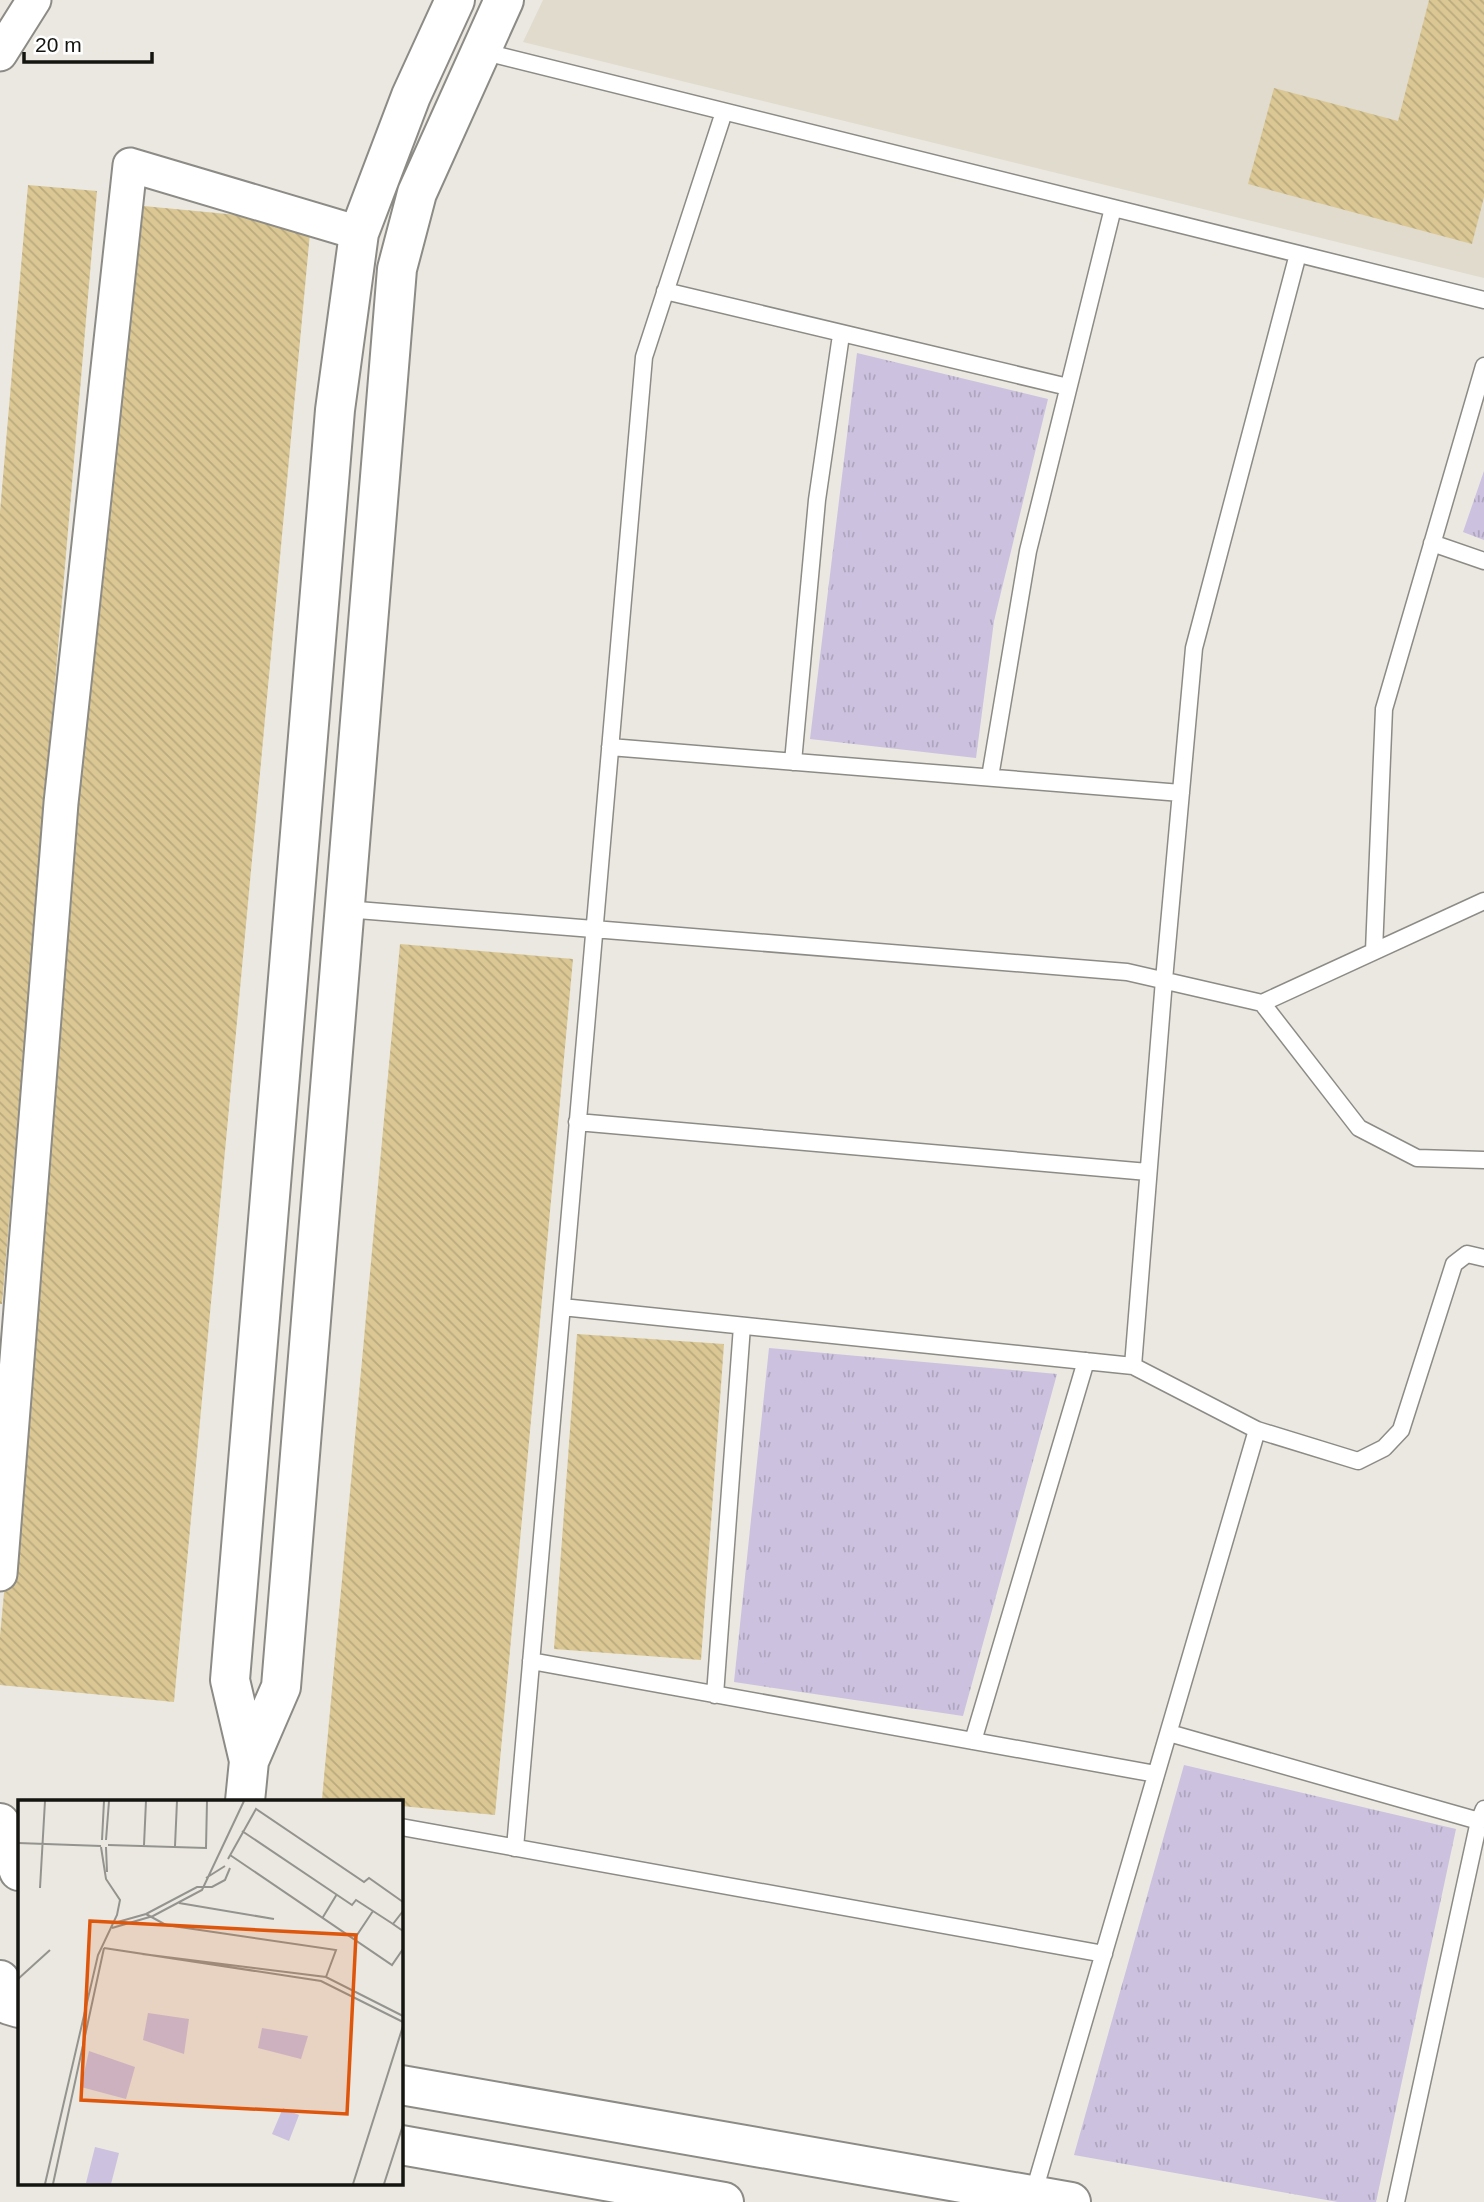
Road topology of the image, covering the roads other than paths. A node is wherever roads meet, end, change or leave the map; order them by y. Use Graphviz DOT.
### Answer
graph roads {
  1 [pos="455,0"];
  2 [pos="504,0"];
  3 [pos="24,4"];
  4 [pos="481,51"];
  5 [pos="0,54"];
  6 [pos="724,111"];
  7 [pos="1113,208"];
  8 [pos="359,233"];
  9 [pos="1298,254"];
  10 [pos="665,291"];
  11 [pos="1484,300"];
  12 [pos="841,335"];
  13 [pos="1484,368"];
  14 [pos="1068,387"];
  15 [pos="1432,543"];
  16 [pos="1484,561"];
  17 [pos="610,747"];
  18 [pos="793,762"];
  19 [pos="990,777"];
  20 [pos="1181,793"];
  21 [pos="1484,901"];
  22 [pos="345,909"];
  23 [pos="594,928"];
  24 [pos="1374,951"];
  25 [pos="1164,980"];
  26 [pos="1262,1003"];
  27 [pos="577,1122"];
  28 [pos="1484,1160"];
  29 [pos="1148,1172"];
  30 [pos="1484,1258"];
  31 [pos="562,1307"];
  32 [pos="742,1326"];
  33 [pos="1086,1361"];
  34 [pos="1133,1366"];
  35 [pos="1257,1430"];
  36 [pos="0,1574"];
  37 [pos="531,1661"];
  38 [pos="715,1695"];
  39 [pos="1168,1733"];
  40 [pos="973,1741"];
  41 [pos="249,1761"];
  42 [pos="1156,1774"];
  43 [pos="250,1800"];
  44 [pos="1481,1815"];
  45 [pos="0,1823"];
  46 [pos="402,1827"];
  47 [pos="515,1848"];
  48 [pos="1477,1861"];
  49 [pos="18,1868"];
  50 [pos="1104,1954"];
  51 [pos="402,2085"];
  52 [pos="402,2145"];
  53 [pos="1032,2195"];
  54 [pos="724,2202"];
  55 [pos="1071,2202"];
  56 [pos="1396,2202"];
  1 -- 8 [label="street"];
  2 -- 4 [label="street"];
  3 -- 5 [label="street"];
  4 -- 6 [label="lane"];
  4 -- 22 [label="street"];
  6 -- 7 [label="lane"];
  6 -- 10 [label="lane"];
  7 -- 9 [label="lane"];
  7 -- 14 [label="lane"];
  8 -- 36 [label="street"];
  8 -- 41 [label="street"];
  9 -- 11 [label="lane"];
  9 -- 20 [label="lane"];
  10 -- 12 [label="lane"];
  10 -- 17 [label="lane"];
  12 -- 14 [label="lane"];
  12 -- 18 [label="lane"];
  13 -- 15 [label="lane"];
  14 -- 19 [label="lane"];
  15 -- 16 [label="lane"];
  15 -- 24 [label="lane"];
  17 -- 18 [label="lane"];
  17 -- 23 [label="lane"];
  18 -- 19 [label="lane"];
  19 -- 20 [label="lane"];
  20 -- 25 [label="lane"];
  21 -- 24 [label="lane"];
  22 -- 23 [label="lane"];
  22 -- 41 [label="street"];
  23 -- 25 [label="lane"];
  23 -- 27 [label="lane"];
  24 -- 26 [label="lane"];
  25 -- 26 [label="lane"];
  25 -- 29 [label="lane"];
  26 -- 28 [label="lane"];
  27 -- 29 [label="lane"];
  27 -- 31 [label="lane"];
  29 -- 34 [label="lane"];
  30 -- 35 [label="lane"];
  31 -- 32 [label="lane"];
  31 -- 37 [label="lane"];
  32 -- 33 [label="lane"];
  32 -- 38 [label="lane"];
  33 -- 34 [label="lane"];
  33 -- 40 [label="lane"];
  34 -- 35 [label="lane"];
  35 -- 39 [label="lane"];
  37 -- 38 [label="lane"];
  37 -- 47 [label="lane"];
  38 -- 40 [label="lane"];
  39 -- 42 [label="lane"];
  39 -- 44 [label="lane"];
  40 -- 42 [label="lane"];
  41 -- 43 [label="street"];
  42 -- 50 [label="lane"];
  44 -- 48 [label="lane"];
  45 -- 49 [label="street"];
  46 -- 47 [label="lane"];
  47 -- 50 [label="lane"];
  48 -- 56 [label="lane"];
  50 -- 53 [label="lane"];
  51 -- 53 [label="street"];
  52 -- 54 [label="street"];
  53 -- 55 [label="street"];
}
